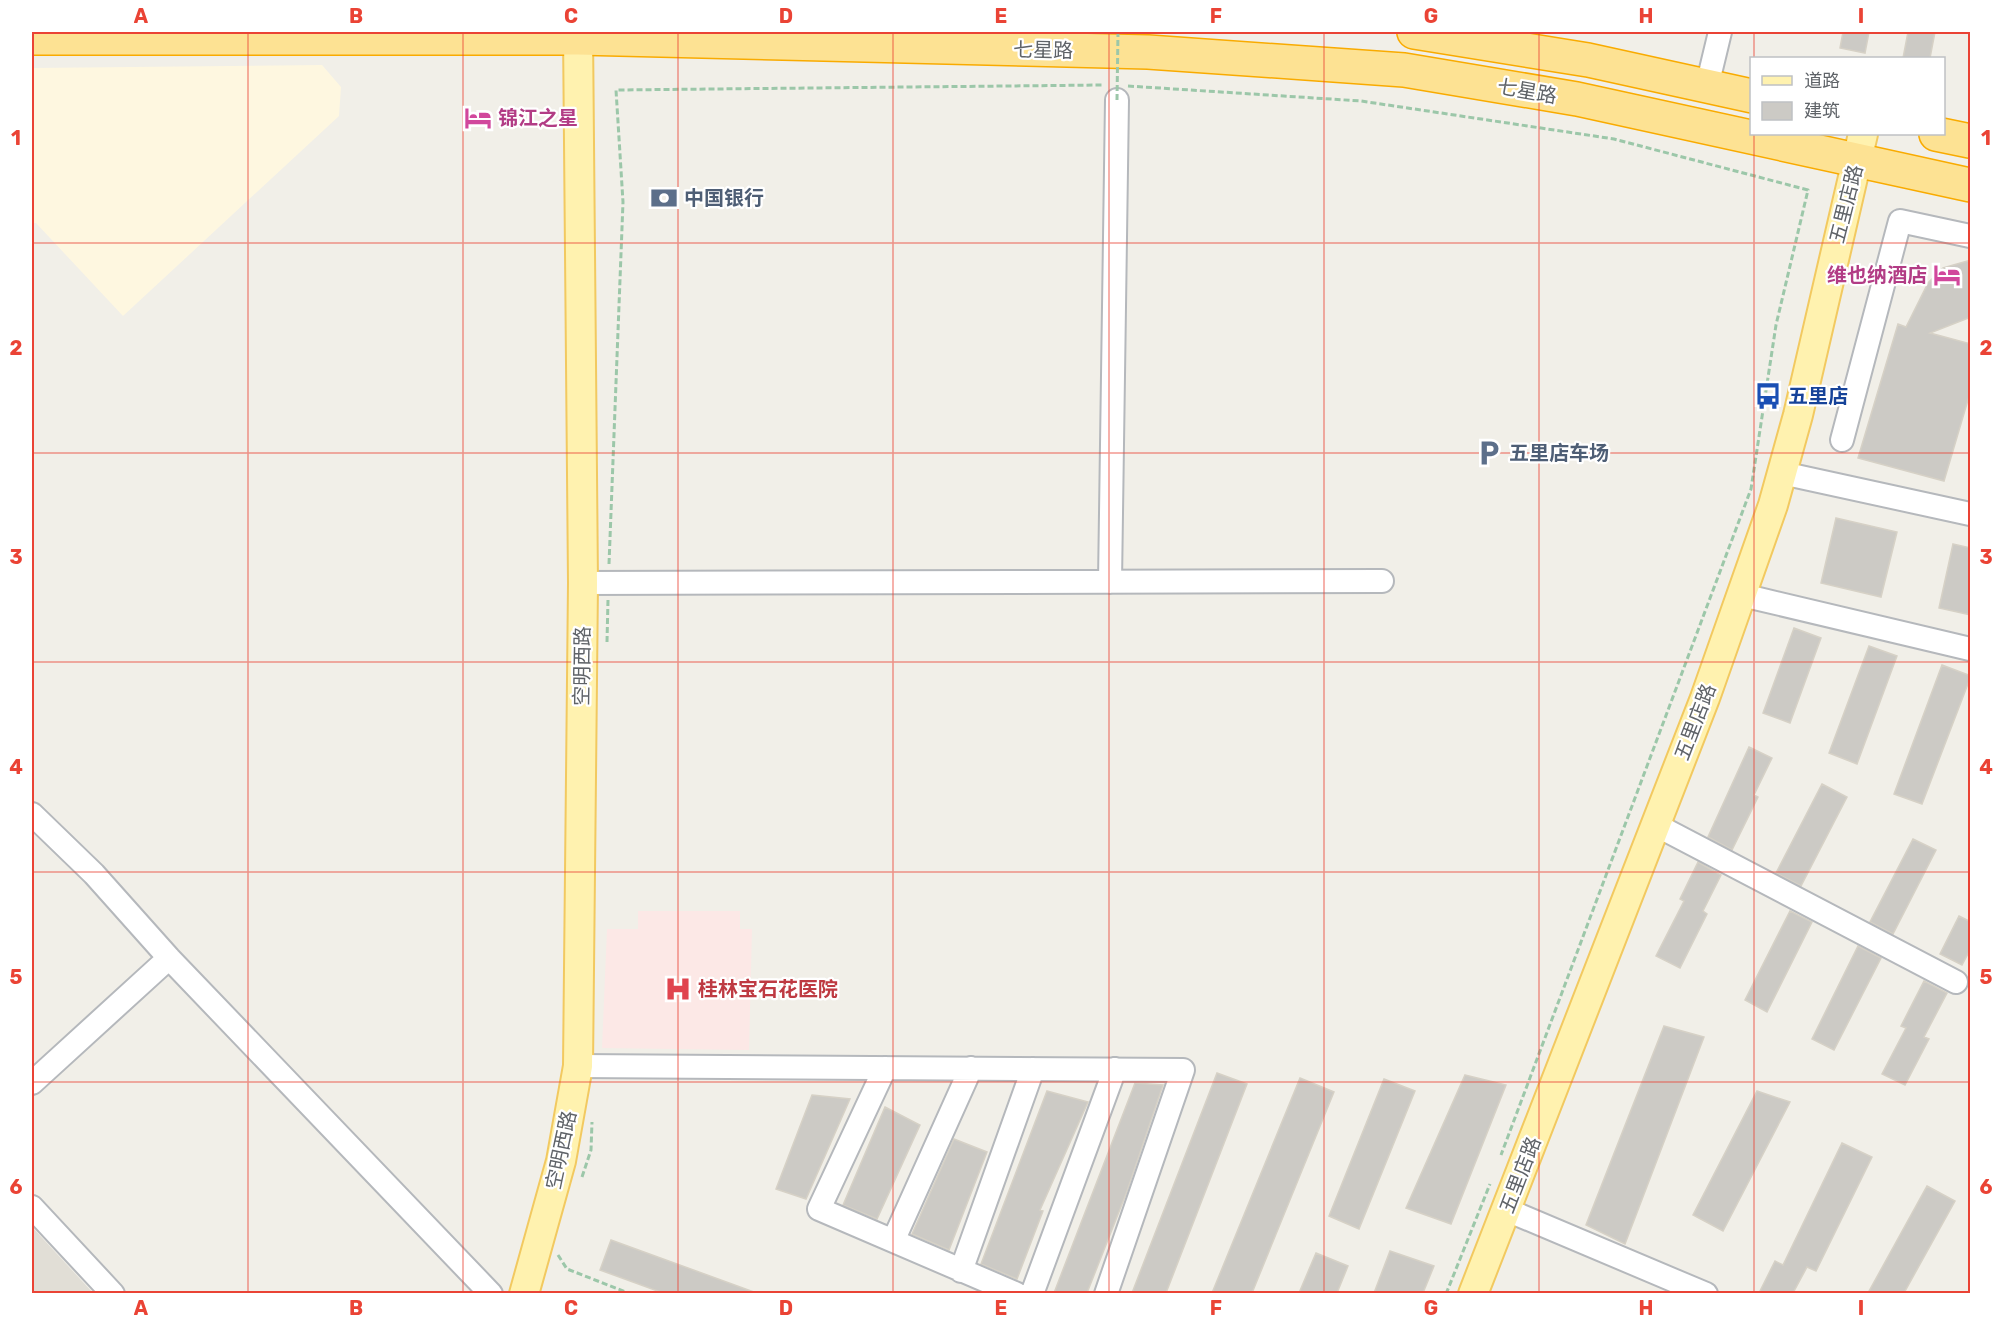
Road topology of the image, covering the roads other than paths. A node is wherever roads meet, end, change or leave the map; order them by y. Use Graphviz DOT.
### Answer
graph roads {
  1 [pos="1414,32"];
  2 [pos="1720,32"];
  3 [pos="578,35"];
  4 [pos="32,38"];
  5 [pos="1707,86"];
  6 [pos="1111,93"];
  7 [pos="1750,96"];
  8 [pos="1750,128"];
  9 [pos="1789,135"];
  10 [pos="1941,135"];
  11 [pos="1971,141"];
  12 [pos="1860,147"];
  13 [pos="1971,185"];
  14 [pos="1971,236"];
  15 [pos="1842,440"];
  16 [pos="1782,473"];
  17 [pos="1971,514"];
  18 [pos="1382,581"];
  19 [pos="583,582"];
  20 [pos="1110,582"];
  21 [pos="1742,595"];
  22 [pos="1971,649"];
  23 [pos="32,814"];
  24 [pos="1656,825"];
  25 [pos="169,958"];
  26 [pos="1956,982"];
  27 [pos="578,1066"];
  28 [pos="885,1068"];
  29 [pos="971,1068"];
  30 [pos="1033,1069"];
  31 [pos="1115,1069"];
  32 [pos="32,1083"];
  33 [pos="32,1207"];
  34 [pos="1507,1210"];
  35 [pos="894,1239"];
  36 [pos="961,1271"];
  37 [pos="532,1291"];
  38 [pos="113,1293"];
  39 [pos="491,1293"];
  40 [pos="1017,1293"];
  41 [pos="1032,1293"];
  42 [pos="1106,1293"];
  43 [pos="1473,1293"];
  44 [pos="1706,1293"];
  1 -- 5 [label="highway, 七星路"];
  2 -- 5 [label="street"];
  3 -- 4 [label="highway, 七星路"];
  3 -- 8 [label="highway, 七星路"];
  3 -- 19 [label="main road, 空明西路"];
  5 -- 7 [label="highway, 七星路"];
  6 -- 20 [label="street"];
  9 -- 12 [label="highway, 七星路"];
  10 -- 11 [label="highway"];
  12 -- 13 [label="highway, 七星路"];
  12 -- 16 [label="main road, 五里店路"];
  14 -- 15 [label="street"];
  16 -- 17 [label="street"];
  16 -- 21 [label="main road, 五里店路"];
  18 -- 20 [label="street"];
  19 -- 20 [label="street"];
  19 -- 27 [label="main road, 空明西路"];
  21 -- 22 [label="street"];
  21 -- 24 [label="main road, 五里店路"];
  23 -- 25 [label="street"];
  24 -- 26 [label="street"];
  24 -- 34 [label="main road, 五里店路"];
  25 -- 32 [label="street"];
  25 -- 39 [label="street"];
  27 -- 28 [label="street"];
  27 -- 37 [label="main road, 空明西路"];
  28 -- 29 [label="street"];
  28 -- 35 [label="street"];
  29 -- 30 [label="street"];
  29 -- 35 [label="street"];
  30 -- 31 [label="street"];
  30 -- 36 [label="street"];
  31 -- 41 [label="street"];
  31 -- 42 [label="street"];
  33 -- 38 [label="street"];
  34 -- 43 [label="main road, 五里店路"];
  34 -- 44 [label="street"];
  35 -- 36 [label="street"];
  36 -- 40 [label="street"];
}
